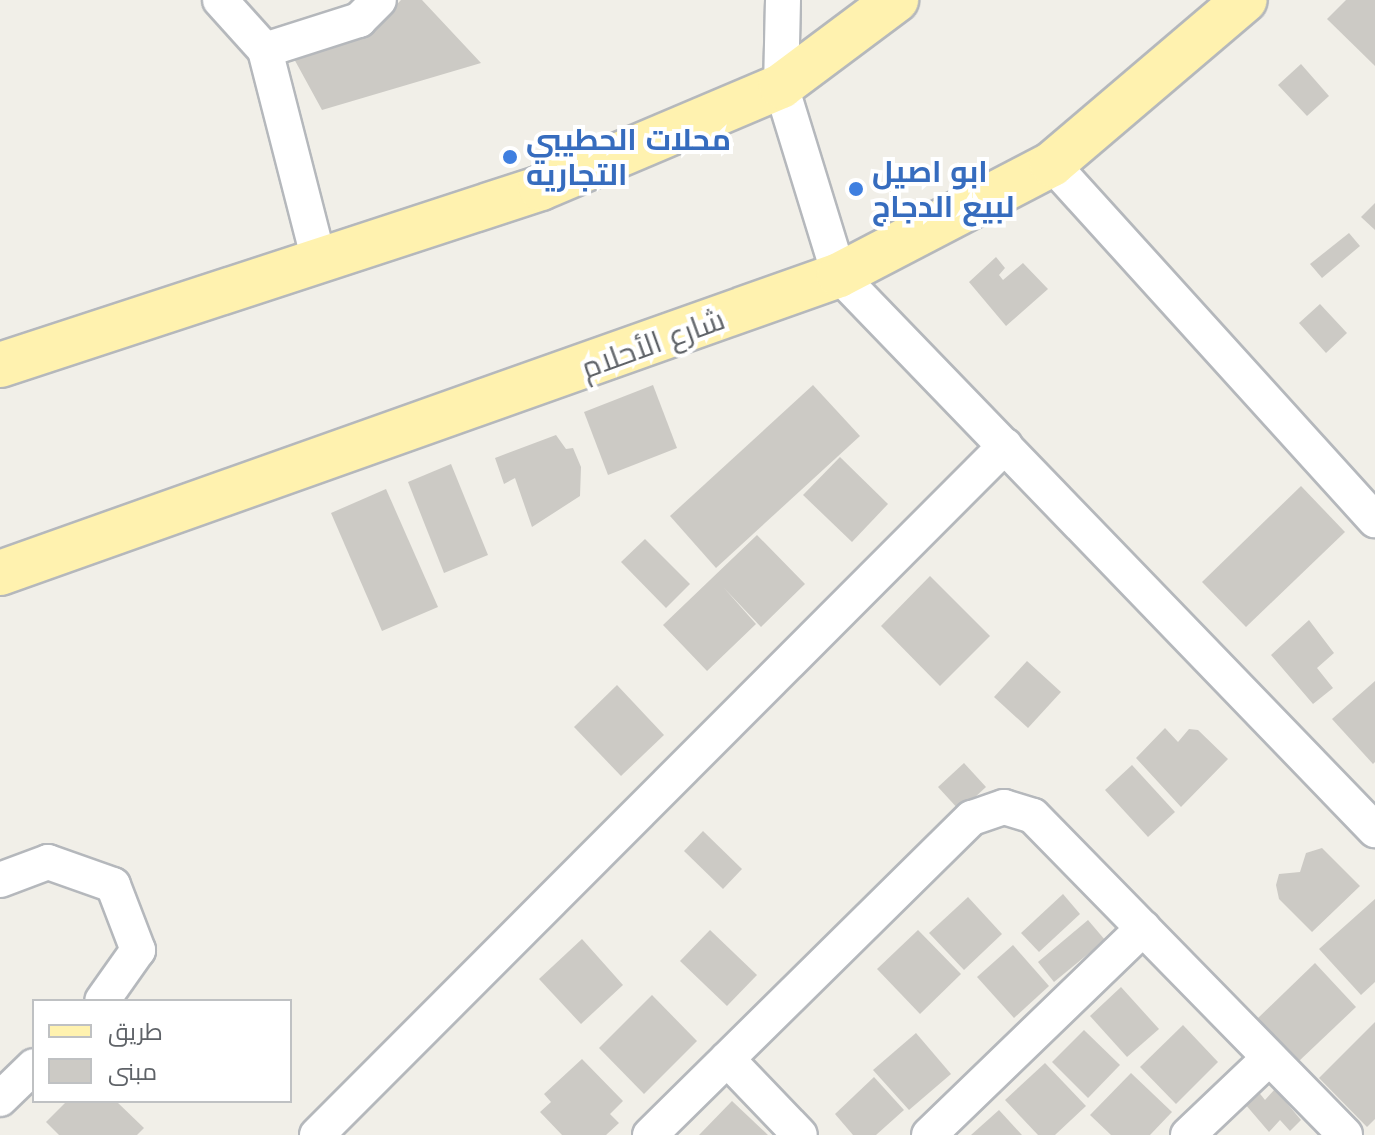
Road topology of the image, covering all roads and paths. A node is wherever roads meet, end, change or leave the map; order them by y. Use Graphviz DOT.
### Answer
graph roads {
  1 [pos="220,0"];
  2 [pos="379,0"];
  3 [pos="783,0"];
  4 [pos="896,0"];
  5 [pos="1245,0"];
  6 [pos="265,50"];
  7 [pos="781,86"];
  8 [pos="1052,164"];
  9 [pos="319,261"];
  10 [pos="839,275"];
  11 [pos="0,365"];
  12 [pos="1005,446"];
  13 [pos="1375,520"];
  14 [pos="0,573"];
  15 [pos="1375,830"];
  16 [pos="0,880"];
  17 [pos="1143,928"];
  18 [pos="103,999"];
  19 [pos="1269,1058"];
  20 [pos="727,1059"];
  21 [pos="32,1068"];
  22 [pos="0,1099"];
  23 [pos="317,1135"];
  24 [pos="650,1135"];
  25 [pos="800,1135"];
  26 [pos="929,1135"];
  27 [pos="1188,1135"];
  28 [pos="1345,1135"];
  1 -- 6 [label="street"];
  2 -- 6 [label="street"];
  3 -- 7 [label="street"];
  4 -- 7 [label="main road"];
  5 -- 8 [label="main road, شارع الأحلام"];
  6 -- 9 [label="street"];
  7 -- 9 [label="main road"];
  7 -- 10 [label="street"];
  8 -- 10 [label="main road, شارع الأحلام"];
  8 -- 13 [label="street"];
  9 -- 11 [label="main road"];
  10 -- 12 [label="street"];
  10 -- 14 [label="main road, شارع الأحلام"];
  12 -- 15 [label="street"];
  12 -- 23 [label="street"];
  16 -- 18 [label="street"];
  17 -- 19 [label="street"];
  17 -- 20 [label="street"];
  17 -- 26 [label="street"];
  19 -- 27 [label="street"];
  19 -- 28 [label="street"];
  20 -- 24 [label="street"];
  20 -- 25 [label="street"];
  21 -- 22 [label="street"];
}
